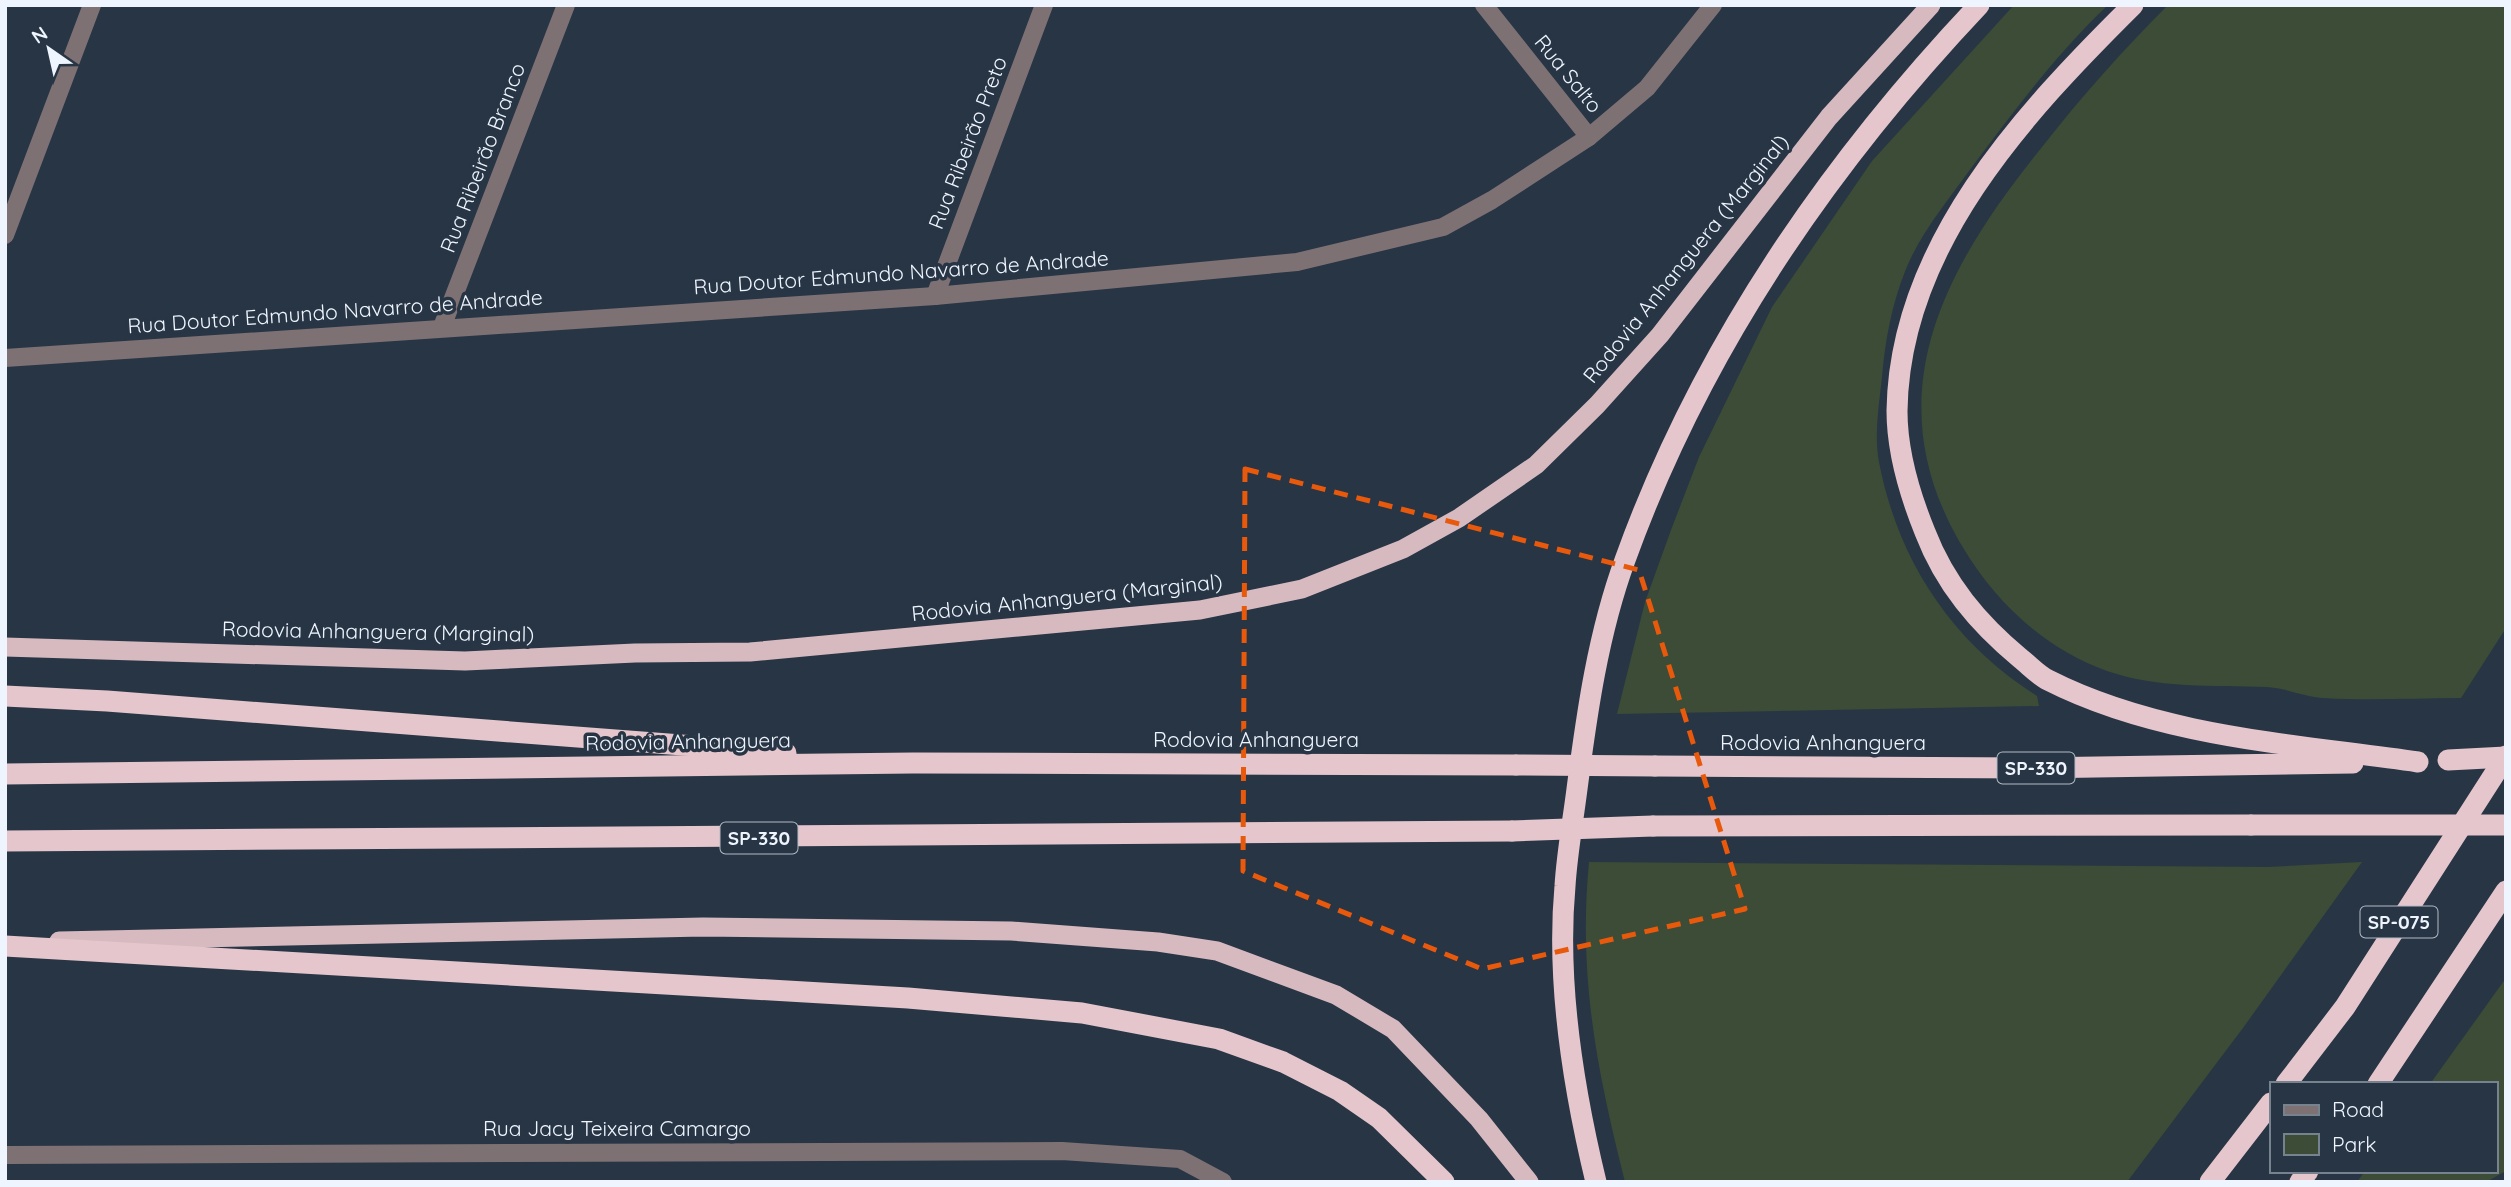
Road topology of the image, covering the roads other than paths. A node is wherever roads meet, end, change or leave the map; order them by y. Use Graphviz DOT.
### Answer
graph roads {
  1 [pos="92,5"];
  2 [pos="566,5"];
  3 [pos="1044,5"];
  4 [pos="1484,5"];
  5 [pos="1713,5"];
  6 [pos="1931,5"];
  7 [pos="1979,5"];
  8 [pos="2133,5"];
  9 [pos="1589,137"];
  10 [pos="5,235"];
  11 [pos="934,296"];
  12 [pos="442,327"];
  13 [pos="5,358"];
  14 [pos="5,647"];
  15 [pos="5,696"];
  16 [pos="2506,757"];
  17 [pos="2418,762"];
  18 [pos="913,763"];
  19 [pos="5,774"];
  20 [pos="2506,825"];
  21 [pos="5,841"];
  22 [pos="2506,891"];
  23 [pos="5,944"];
  24 [pos="2288,1082"];
  25 [pos="2379,1082"];
  26 [pos="2270,1103"];
  27 [pos="5,1155"];
  28 [pos="1223,1182"];
  29 [pos="1444,1182"];
  30 [pos="1529,1182"];
  31 [pos="1596,1182"];
  32 [pos="2210,1182"];
  1 -- 10 [label="street"];
  2 -- 12 [label="street, Rua Ribeirão Branco"];
  3 -- 11 [label="street, Rua Ribeirão Preto"];
  4 -- 9 [label="street, Rua Salto"];
  5 -- 9 [label="street, Rua Doutor Edmundo Navarro de Andrade"];
  6 -- 14 [label="highway, Rodovia Anhanguera (Marginal)"];
  7 -- 31 [label="highway"];
  8 -- 17 [label="highway"];
  9 -- 11 [label="street, Rua Doutor Edmundo Navarro de Andrade"];
  11 -- 12 [label="street, Rua Doutor Edmundo Navarro de Andrade"];
  12 -- 13 [label="street, Rua Doutor Edmundo Navarro de Andrade"];
  15 -- 18 [label="highway"];
  16 -- 17 [label="highway, Rodovia Anhanguera / SP-330, bridge"];
  16 -- 24 [label="highway, SP-075"];
  17 -- 18 [label="highway, Rodovia Anhanguera / SP-330, bridge"];
  18 -- 19 [label="highway, Rodovia Anhanguera / SP-330"];
  20 -- 21 [label="highway, SP-330, bridge"];
  22 -- 25 [label="highway"];
  23 -- 29 [label="highway"];
  23 -- 30 [label="highway"];
  26 -- 32 [label="highway"];
  27 -- 28 [label="street, Rua Jacy Teixeira Camargo"];
}
